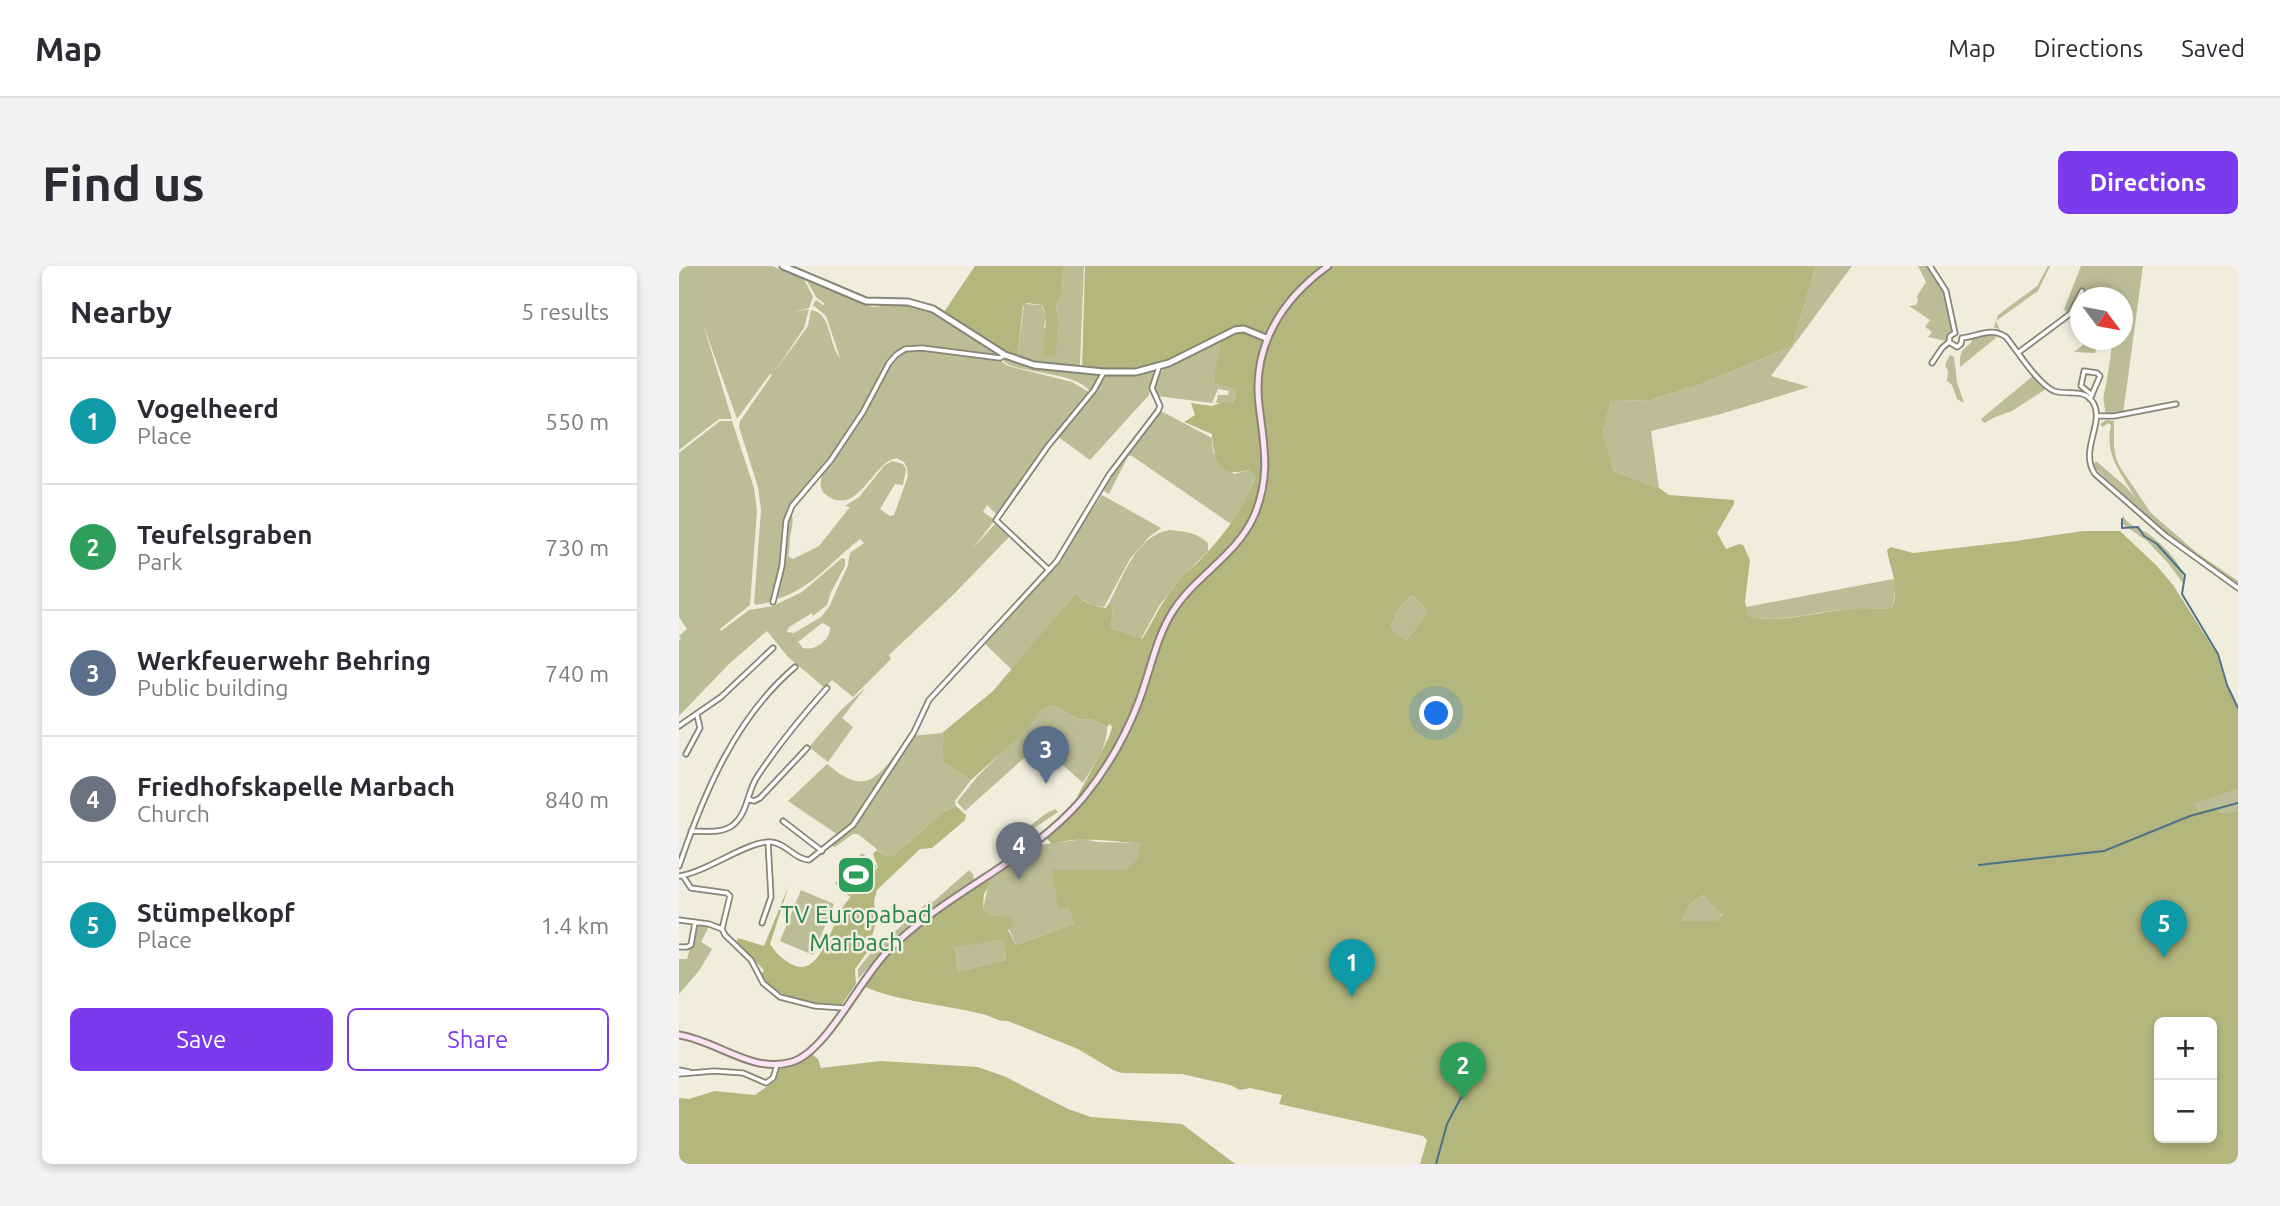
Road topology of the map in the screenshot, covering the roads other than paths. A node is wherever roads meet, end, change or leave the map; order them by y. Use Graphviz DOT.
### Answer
graph roads {
  1 [pos="783,266"];
  2 [pos="1328,266"];
  3 [pos="1930,266"];
  4 [pos="2070,314"];
  5 [pos="1955,333"];
  6 [pos="1266,338"];
  7 [pos="1962,338"];
  8 [pos="1949,342"];
  9 [pos="2019,352"];
  10 [pos="1005,355"];
  11 [pos="1932,363"];
  12 [pos="1159,367"];
  13 [pos="1104,372"];
  14 [pos="2091,397"];
  15 [pos="2176,404"];
  16 [pos="2097,416"];
  17 [pos="2127,502"];
  18 [pos="2121,509"];
  19 [pos="1050,570"];
  20 [pos="2238,587"];
  21 [pos="773,602"];
  22 [pos="773,648"];
  23 [pos="795,667"];
  24 [pos="828,688"];
  25 [pos="697,715"];
  26 [pos="679,726"];
  27 [pos="807,748"];
  28 [pos="686,754"];
  29 [pos="748,799"];
  30 [pos="783,821"];
  31 [pos="691,831"];
  32 [pos="768,842"];
  33 [pos="824,849"];
  34 [pos="679,866"];
  35 [pos="681,876"];
  36 [pos="679,920"];
  37 [pos="695,922"];
  38 [pos="762,923"];
  39 [pos="722,929"];
  40 [pos="679,947"];
  41 [pos="844,1009"];
  42 [pos="679,1035"];
  43 [pos="777,1065"];
  44 [pos="679,1072"];
  1 -- 10 [label="street"];
  2 -- 6 [label="main road"];
  3 -- 5 [label="street"];
  4 -- 9 [label="street"];
  5 -- 7 [label="street"];
  5 -- 8 [label="street"];
  6 -- 12 [label="street"];
  6 -- 41 [label="main road"];
  7 -- 8 [label="street"];
  7 -- 9 [label="street"];
  8 -- 11 [label="street"];
  9 -- 14 [label="street"];
  10 -- 13 [label="street"];
  10 -- 21 [label="street"];
  12 -- 13 [label="street"];
  12 -- 19 [label="street"];
  13 -- 19 [label="street"];
  14 -- 14 [label="street"];
  14 -- 16 [label="street"];
  15 -- 16 [label="street"];
  16 -- 17 [label="street"];
  17 -- 18 [label="street"];
  17 -- 20 [label="street"];
  19 -- 33 [label="street"];
  22 -- 25 [label="street"];
  23 -- 31 [label="street"];
  24 -- 29 [label="street"];
  25 -- 26 [label="street"];
  25 -- 28 [label="street"];
  27 -- 29 [label="street"];
  29 -- 31 [label="street"];
  30 -- 33 [label="street"];
  31 -- 34 [label="street"];
  32 -- 33 [label="street"];
  32 -- 35 [label="street"];
  32 -- 38 [label="street"];
  35 -- 39 [label="street"];
  36 -- 37 [label="street"];
  37 -- 39 [label="street"];
  37 -- 40 [label="street"];
  39 -- 41 [label="street"];
  41 -- 43 [label="main road"];
  42 -- 43 [label="main road"];
  43 -- 44 [label="street"];
}
